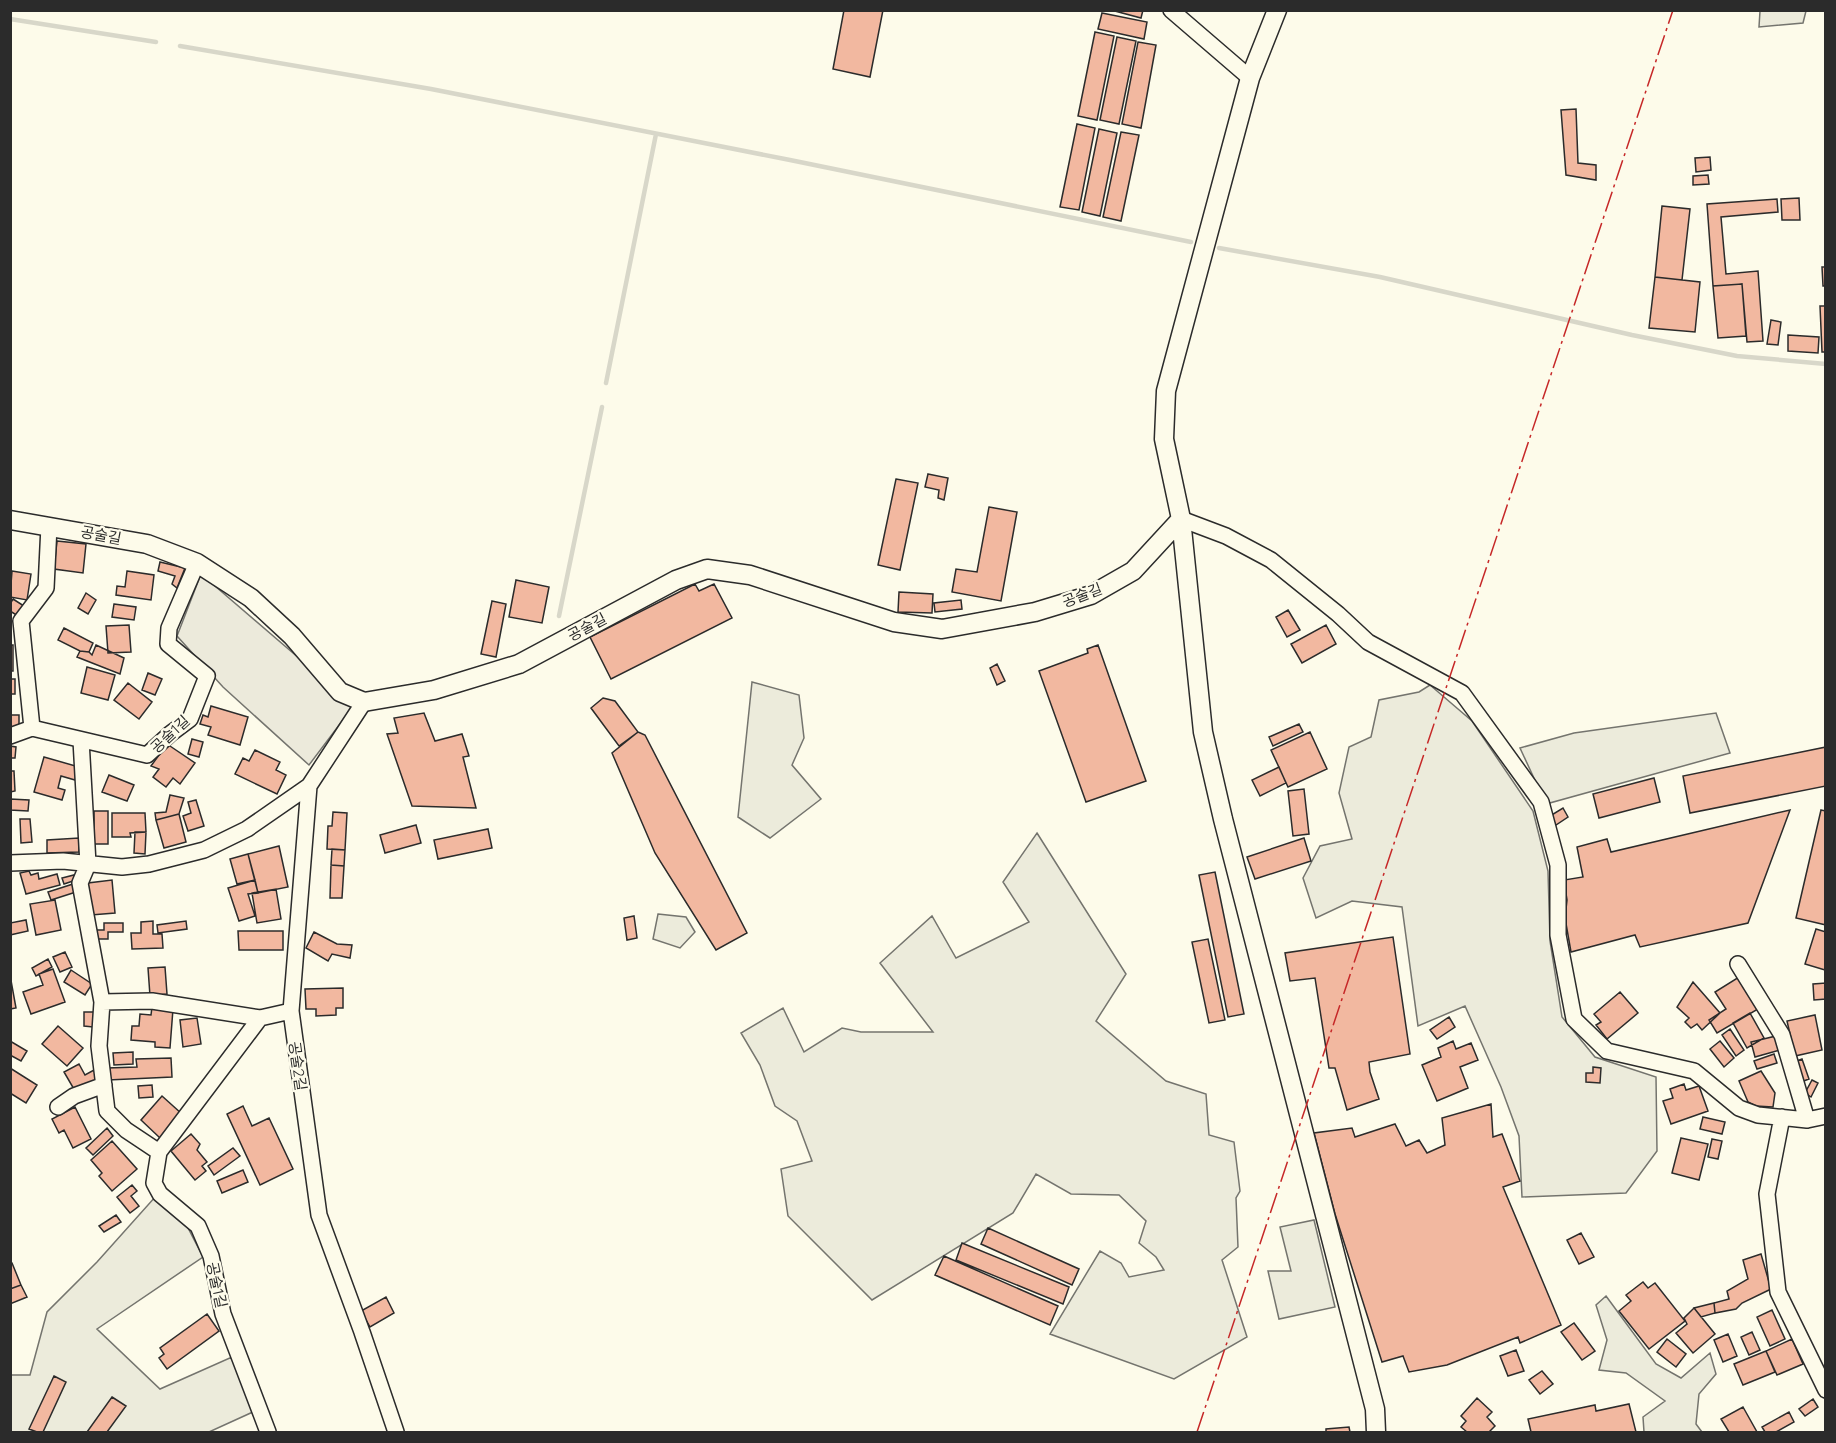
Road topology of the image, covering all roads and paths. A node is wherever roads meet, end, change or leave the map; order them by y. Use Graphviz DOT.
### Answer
graph roads {
  1 [pos="1171,10"];
  2 [pos="1277,10"];
  3 [pos="1250,78"];
  4 [pos="1181,519"];
  5 [pos="10,520"];
  6 [pos="49,526"];
  7 [pos="197,563"];
  8 [pos="364,702"];
  9 [pos="32,728"];
  10 [pos="10,736"];
  11 [pos="81,740"];
  12 [pos="309,786"];
  13 [pos="10,863"];
  14 [pos="88,864"];
  15 [pos="1738,964"];
  16 [pos="102,1002"];
  17 [pos="291,1011"];
  18 [pos="260,1018"];
  19 [pos="104,1085"];
  20 [pos="58,1107"];
  21 [pos="1826,1116"];
  22 [pos="1782,1117"];
  23 [pos="1807,1120"];
  24 [pos="159,1152"];
  25 [pos="1826,1390"];
  26 [pos="268,1432"];
  27 [pos="396,1432"];
  28 [pos="1376,1432"];
  1 -- 3 [label="street"];
  2 -- 3 [label="street"];
  3 -- 4 [label="street"];
  4 -- 8 [label="street, 공술길"];
  4 -- 22 [label="street"];
  4 -- 28 [label="street"];
  5 -- 6 [label="street, 공술길"];
  6 -- 7 [label="street, 공술길"];
  6 -- 9 [label="street"];
  7 -- 8 [label="street, 공술길"];
  7 -- 11 [label="street, 공술1길"];
  8 -- 12 [label="street, 공술2길"];
  9 -- 10 [label="street"];
  9 -- 11 [label="street, 공술1길"];
  11 -- 14 [label="street"];
  12 -- 14 [label="street"];
  12 -- 17 [label="street, 공술2길"];
  13 -- 14 [label="street"];
  14 -- 16 [label="street"];
  15 -- 23 [label="street"];
  16 -- 18 [label="street"];
  16 -- 19 [label="street"];
  17 -- 18 [label="street"];
  17 -- 27 [label="street, 공술2길"];
  18 -- 24 [label="street, 공술1길"];
  19 -- 20 [label="street"];
  19 -- 24 [label="street"];
  21 -- 23 [label="street"];
  22 -- 23 [label="street"];
  22 -- 25 [label="street"];
  24 -- 26 [label="street, 공술1길"];
}
